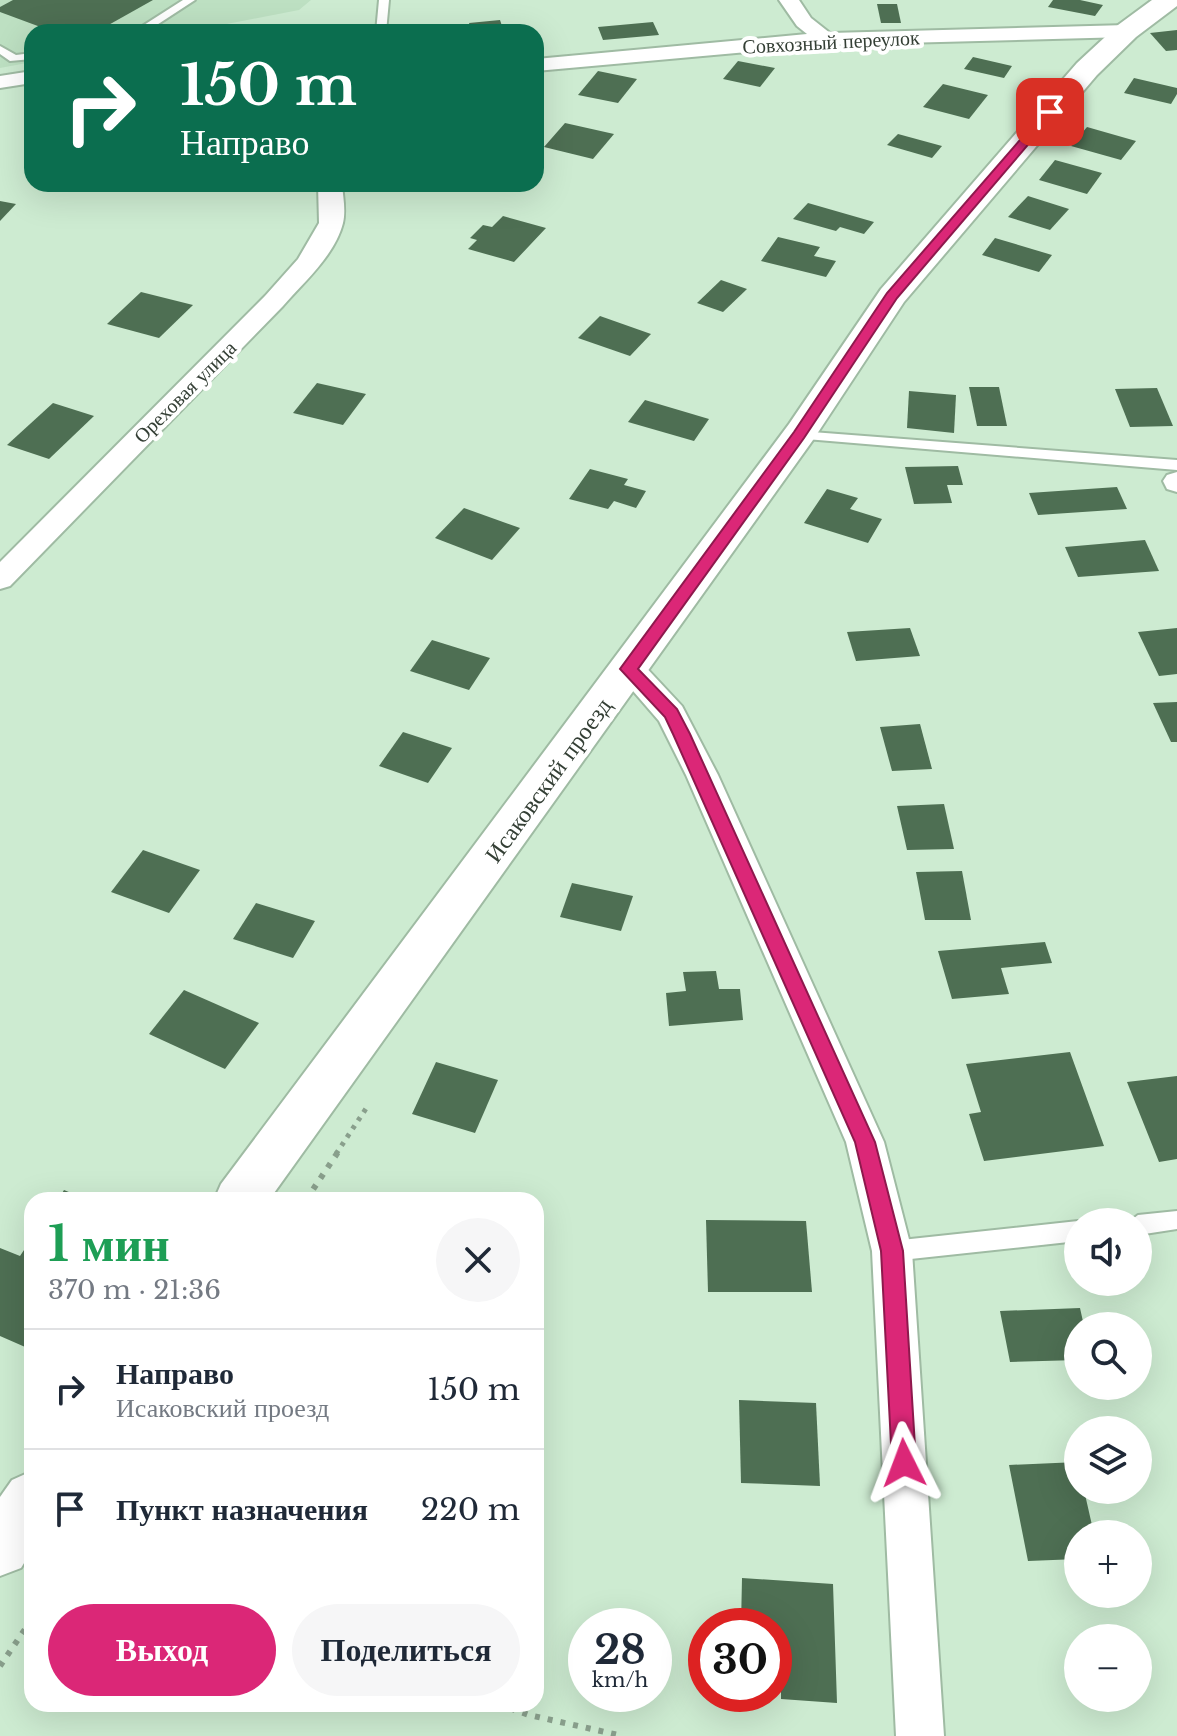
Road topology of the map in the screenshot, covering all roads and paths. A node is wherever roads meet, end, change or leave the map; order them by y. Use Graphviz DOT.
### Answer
graph roads {
  1 [pos="190,0"];
  2 [pos="384,0"];
  3 [pos="789,0"];
  4 [pos="1169,0"];
  5 [pos="151,24"];
  6 [pos="382,24"];
  7 [pos="1127,31"];
  8 [pos="825,39"];
  9 [pos="0,49"];
  10 [pos="24,57"];
  11 [pos="544,64"];
  12 [pos="24,78"];
  13 [pos="0,82"];
  14 [pos="331,192"];
  15 [pos="799,435"];
  16 [pos="1177,465"];
  17 [pos="0,579"];
  18 [pos="629,669"];
  19 [pos="245,1192"];
  20 [pos="1177,1220"];
  21 [pos="1152,1223"];
  22 [pos="1064,1233"];
  23 [pos="892,1251"];
  24 [pos="24,1512"];
  25 [pos="0,1547"];
  26 [pos="24,1631"];
  27 [pos="0,1666"];
  28 [pos="521,1712"];
  29 [pos="623,1736"];
  30 [pos="920,1736"];
  1 -- 5 [label="lane"];
  2 -- 6 [label="lane"];
  3 -- 8 [label="street"];
  4 -- 7 [label="street, Исаковский проезд"];
  7 -- 8 [label="street, Совхозный переулок"];
  7 -- 15 [label="street, Исаковский проезд"];
  8 -- 11 [label="street, Совхозный переулок"];
  9 -- 10 [label="lane"];
  12 -- 13 [label="street"];
  14 -- 17 [label="street, Ореховая улица"];
  15 -- 16 [label="lane"];
  15 -- 18 [label="street, Исаковский проезд"];
  18 -- 19 [label="street, Исаковский проезд"];
  18 -- 23 [label="street"];
  20 -- 21 [label="lane"];
  22 -- 23 [label="lane"];
  23 -- 30 [label="street"];
  24 -- 25 [label="street"];
  26 -- 27 [label="path"];
  28 -- 29 [label="path"];
}
